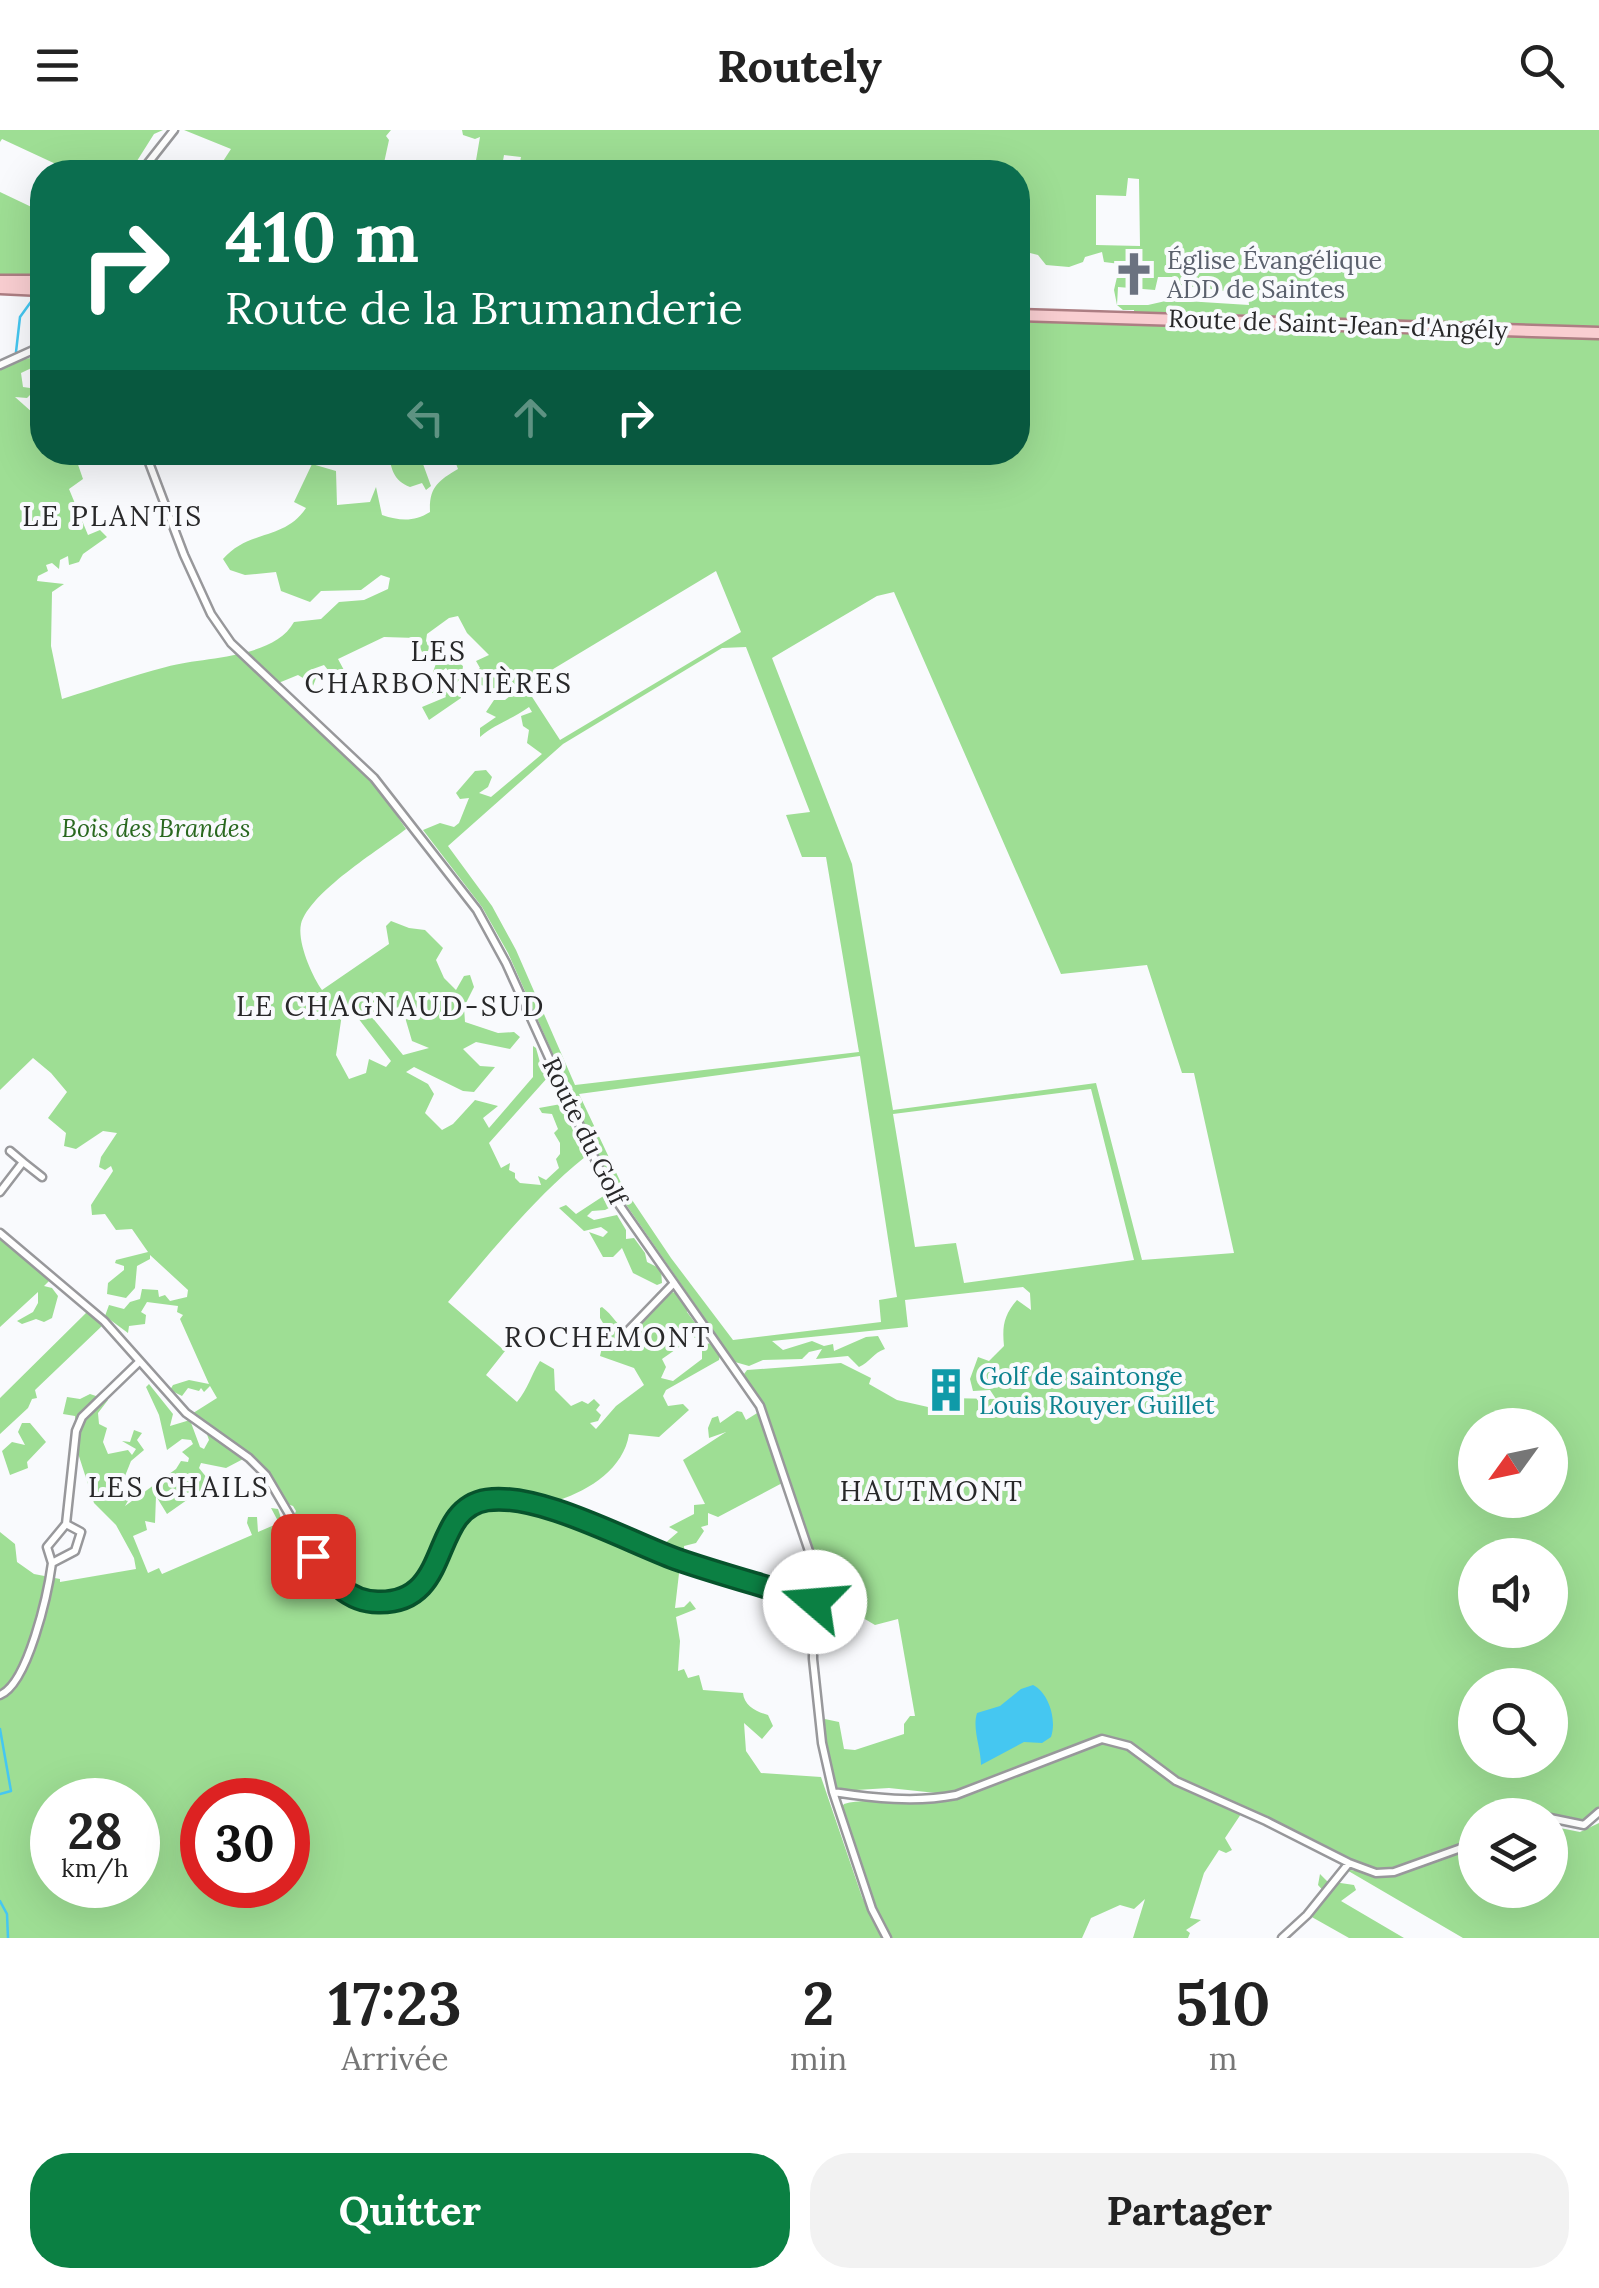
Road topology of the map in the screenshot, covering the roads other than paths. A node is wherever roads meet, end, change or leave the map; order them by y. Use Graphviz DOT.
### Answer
graph roads {
  1 [pos="174,130"];
  2 [pos="149,160"];
  3 [pos="30,282"];
  4 [pos="0,284"];
  5 [pos="30,288"];
  6 [pos="1030,315"];
  7 [pos="1599,333"];
  8 [pos="30,351"];
  9 [pos="0,364"];
  10 [pos="151,465"];
  11 [pos="10,1152"];
  12 [pos="23,1162"];
  13 [pos="42,1178"];
  14 [pos="0,1192"];
  15 [pos="0,1233"];
  16 [pos="674,1282"];
  17 [pos="623,1336"];
  18 [pos="139,1362"];
  19 [pos="66,1524"];
  20 [pos="52,1563"];
  21 [pos="815,1602"];
  22 [pos="0,1695"];
  23 [pos="833,1792"];
  24 [pos="1599,1812"];
  25 [pos="1568,1822"];
  26 [pos="1458,1848"];
  27 [pos="1348,1863"];
  28 [pos="887,1938"];
  29 [pos="1282,1938"];
  1 -- 2 [label="street"];
  3 -- 4 [label="main road"];
  4 -- 5 [label="main road"];
  6 -- 7 [label="main road, Route de Saint-Jean-d'Angély"];
  8 -- 9 [label="street"];
  10 -- 16 [label="street, Route du Golf"];
  11 -- 12 [label="street"];
  12 -- 13 [label="street"];
  12 -- 14 [label="street"];
  15 -- 18 [label="street"];
  16 -- 17 [label="street"];
  16 -- 21 [label="street, Route du Golf"];
  18 -- 19 [label="street"];
  18 -- 21 [label="street"];
  19 -- 20 [label="street"];
  19 -- 20 [label="street"];
  20 -- 22 [label="street"];
  21 -- 23 [label="street, Route du Golf"];
  23 -- 27 [label="street"];
  23 -- 28 [label="street, Route du Golf"];
  24 -- 25 [label="street"];
  26 -- 27 [label="street"];
  27 -- 29 [label="street"];
}
